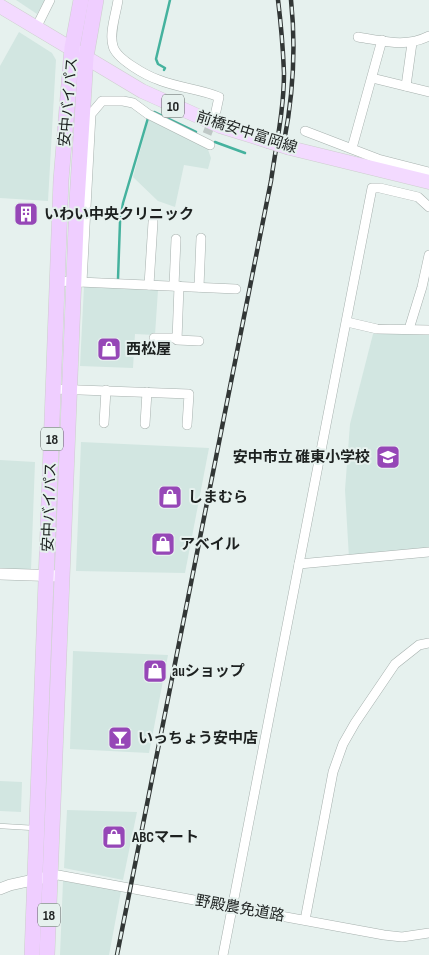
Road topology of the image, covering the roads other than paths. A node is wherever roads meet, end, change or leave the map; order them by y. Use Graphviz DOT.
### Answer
graph roads {
  1 [pos="50,0"];
  2 [pos="81,0"];
  3 [pos="96,0"];
  4 [pos="118,0"];
  5 [pos="0,7"];
  6 [pos="36,28"];
  7 [pos="358,36"];
  8 [pos="429,36"];
  9 [pos="382,40"];
  10 [pos="412,42"];
  11 [pos="72,48"];
  12 [pos="86,57"];
  13 [pos="148,76"];
  14 [pos="372,78"];
  15 [pos="406,86"];
  16 [pos="142,91"];
  17 [pos="429,92"];
  18 [pos="216,111"];
  19 [pos="86,126"];
  20 [pos="305,131"];
  21 [pos="207,140"];
  22 [pos="352,148"];
  23 [pos="428,182"];
  24 [pos="429,207"];
  25 [pos="153,222"];
  26 [pos="201,238"];
  27 [pos="176,239"];
  28 [pos="429,255"];
  29 [pos="58,281"];
  30 [pos="78,282"];
  31 [pos="149,285"];
  32 [pos="177,286"];
  33 [pos="199,287"];
  34 [pos="236,289"];
  35 [pos="347,322"];
  36 [pos="409,329"];
  37 [pos="429,330"];
  38 [pos="154,338"];
  39 [pos="177,338"];
  40 [pos="199,341"];
  41 [pos="53,389"];
  42 [pos="69,390"];
  43 [pos="106,390"];
  44 [pos="147,392"];
  45 [pos="104,422"];
  46 [pos="145,424"];
  47 [pos="187,425"];
  48 [pos="429,552"];
  49 [pos="299,564"];
  50 [pos="0,574"];
  51 [pos="54,576"];
  52 [pos="429,643"];
  53 [pos="0,826"];
  54 [pos="37,828"];
  55 [pos="50,876"];
  56 [pos="35,879"];
  57 [pos="0,889"];
  58 [pos="232,907"];
  59 [pos="304,920"];
  60 [pos="429,932"];
  61 [pos="32,955"];
  62 [pos="47,955"];
  63 [pos="223,955"];
  1 -- 6 [label="street"];
  2 -- 11 [label="highway, 安中バイパス / 18"];
  3 -- 12 [label="highway, 安中バイパス / 18"];
  4 -- 13 [label="street"];
  5 -- 6 [label="main road, 前橋安中富岡線 / 10"];
  6 -- 11 [label="main road, 前橋安中富岡線 / 10"];
  7 -- 9 [label="street"];
  8 -- 10 [label="street"];
  9 -- 10 [label="street"];
  9 -- 14 [label="street"];
  10 -- 15 [label="street"];
  11 -- 12 [label="main road, 前橋安中富岡線 / 10"];
  11 -- 29 [label="highway, 安中バイパス / 18"];
  12 -- 16 [label="main road, 前橋安中富岡線 / 10"];
  12 -- 19 [label="highway, 安中バイパス / 18"];
  13 -- 16 [label="street"];
  13 -- 18 [label="street"];
  14 -- 15 [label="street"];
  14 -- 22 [label="street"];
  15 -- 17 [label="street"];
  16 -- 23 [label="main road, 前橋安中富岡線 / 10, bridge"];
  19 -- 21 [label="street"];
  19 -- 30 [label="highway, 安中バイパス / 18"];
  20 -- 22 [label="street"];
  22 -- 23 [label="street"];
  24 -- 35 [label="street"];
  25 -- 31 [label="street"];
  26 -- 33 [label="street"];
  27 -- 32 [label="street"];
  28 -- 36 [label="street"];
  29 -- 30 [label="street"];
  29 -- 41 [label="highway, 安中バイパス / 18"];
  30 -- 31 [label="street"];
  30 -- 42 [label="highway, 安中バイパス / 18"];
  31 -- 32 [label="street"];
  32 -- 33 [label="street"];
  32 -- 39 [label="street"];
  33 -- 34 [label="street"];
  35 -- 36 [label="street"];
  35 -- 49 [label="street"];
  36 -- 37 [label="street"];
  38 -- 39 [label="street"];
  39 -- 40 [label="street"];
  41 -- 42 [label="street"];
  41 -- 51 [label="highway, 安中バイパス / 18"];
  42 -- 43 [label="street"];
  42 -- 51 [label="highway, 安中バイパス / 18"];
  43 -- 44 [label="street"];
  43 -- 45 [label="street"];
  44 -- 46 [label="street"];
  44 -- 47 [label="street"];
  48 -- 49 [label="street"];
  49 -- 58 [label="street"];
  50 -- 51 [label="street"];
  51 -- 54 [label="highway, 安中バイパス / 18"];
  51 -- 55 [label="highway, 安中バイパス / 18"];
  52 -- 59 [label="street"];
  53 -- 54 [label="lane"];
  54 -- 56 [label="highway, 安中バイパス / 18"];
  55 -- 56 [label="street"];
  55 -- 58 [label="street, 野殿農免道路"];
  55 -- 62 [label="highway, 安中バイパス / 18"];
  56 -- 57 [label="street"];
  56 -- 61 [label="highway, 安中バイパス / 18"];
  58 -- 59 [label="street, 野殿農免道路"];
  58 -- 63 [label="street"];
  59 -- 60 [label="street, 野殿農免道路"];
}
